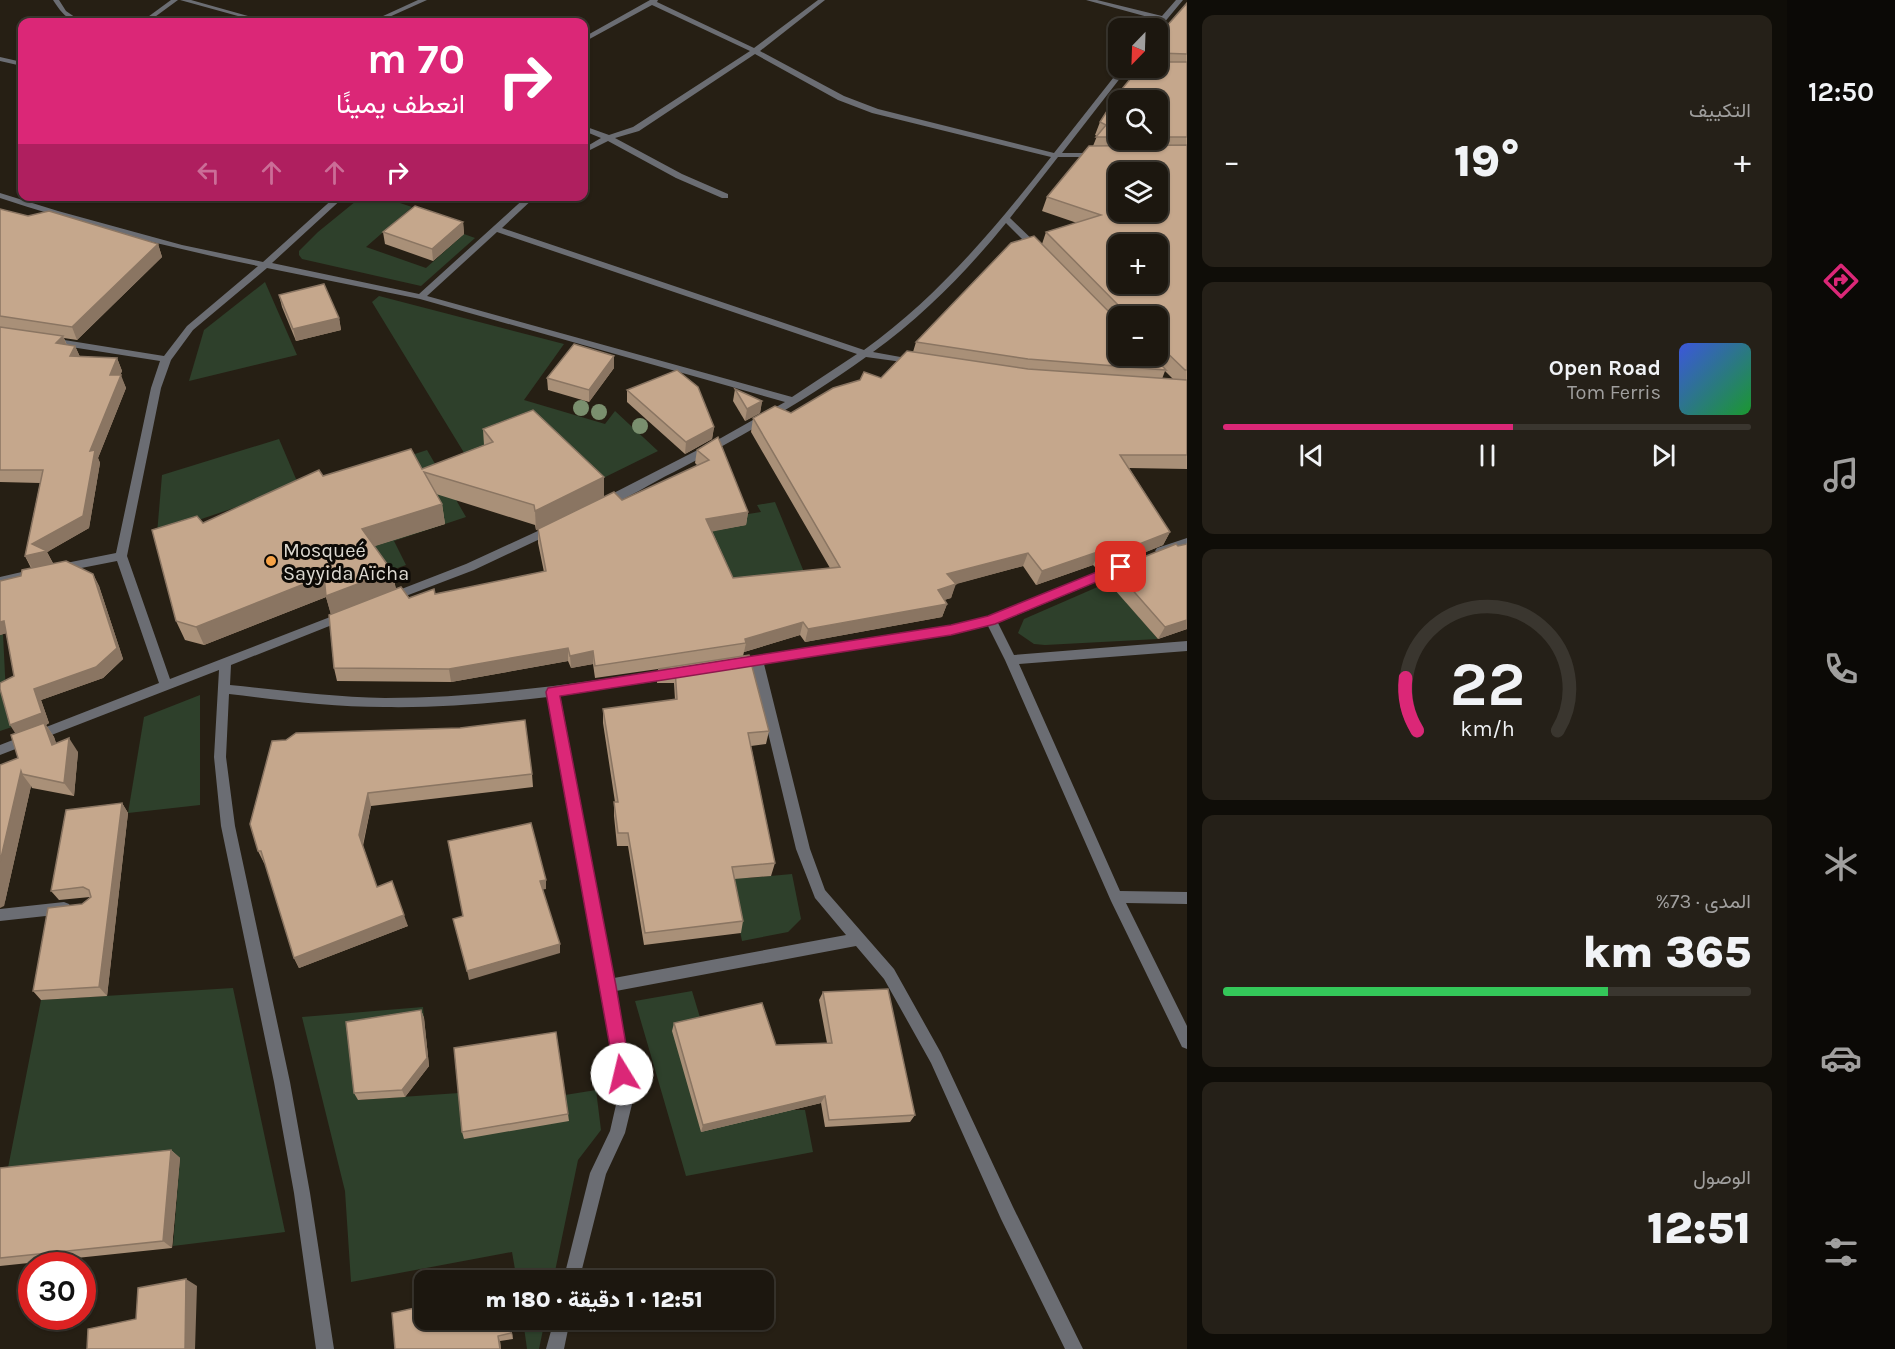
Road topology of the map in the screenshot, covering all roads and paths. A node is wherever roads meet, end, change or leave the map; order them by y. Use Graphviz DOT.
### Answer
graph roads {
  1 [pos="56,0"];
  2 [pos="175,0"];
  3 [pos="183,0"];
  4 [pos="424,0"];
  5 [pos="822,0"];
  6 [pos="1089,0"];
  7 [pos="1180,0"];
  8 [pos="653,1"];
  9 [pos="73,18"];
  10 [pos="150,18"];
  11 [pos="251,18"];
  12 [pos="382,18"];
  13 [pos="1160,18"];
  14 [pos="1165,18"];
  15 [pos="588,38"];
  16 [pos="755,51"];
  17 [pos="0,59"];
  18 [pos="18,63"];
  19 [pos="1119,78"];
  20 [pos="588,130"];
  21 [pos="609,138"];
  22 [pos="588,147"];
  23 [pos="1054,155"];
  24 [pos="1109,155"];
  25 [pos="0,195"];
  26 [pos="725,196"];
  27 [pos="18,201"];
  28 [pos="18,201"];
  29 [pos="335,201"];
  30 [pos="527,201"];
  31 [pos="1005,217"];
  32 [pos="496,229"];
  33 [pos="1046,258"];
  34 [pos="267,263"];
  35 [pos="421,297"];
  36 [pos="44,340"];
  37 [pos="866,354"];
  38 [pos="166,359"];
  39 [pos="924,363"];
  40 [pos="794,401"];
  41 [pos="593,508"];
  42 [pos="563,524"];
  43 [pos="1187,542"];
  44 [pos="121,556"];
  45 [pos="0,581"];
  46 [pos="381,601"];
  47 [pos="359,610"];
  48 [pos="991,621"];
  49 [pos="1187,646"];
  50 [pos="1011,660"];
  51 [pos="757,661"];
  52 [pos="225,662"];
  53 [pos="723,666"];
  54 [pos="689,671"];
  55 [pos="166,685"];
  56 [pos="224,689"];
  57 [pos="553,692"];
  58 [pos="0,750"];
  59 [pos="1116,897"];
  60 [pos="1187,898"];
  61 [pos="78,906"];
  62 [pos="0,915"];
  63 [pos="860,939"];
  64 [pos="608,986"];
  65 [pos="1187,1042"];
  66 [pos="574,1270"];
  67 [pos="560,1330"];
  68 [pos="325,1349"];
  69 [pos="555,1349"];
  70 [pos="1074,1349"];
  1 -- 9 [label="street"];
  2 -- 10 [label="street"];
  3 -- 11 [label="street"];
  4 -- 12 [label="street"];
  5 -- 16 [label="street"];
  6 -- 13 [label="street"];
  7 -- 14 [label="street"];
  8 -- 15 [label="street"];
  8 -- 16 [label="street"];
  16 -- 21 [label="street"];
  16 -- 23 [label="street"];
  17 -- 18 [label="street"];
  19 -- 23 [label="street"];
  20 -- 21 [label="street"];
  21 -- 22 [label="street"];
  21 -- 26 [label="street"];
  23 -- 24 [label="street"];
  23 -- 31 [label="street"];
  25 -- 28 [label="street"];
  27 -- 34 [label="street"];
  29 -- 34 [label="street"];
  30 -- 32 [label="street"];
  31 -- 33 [label="street"];
  31 -- 37 [label="street"];
  32 -- 35 [label="street"];
  32 -- 37 [label="street"];
  34 -- 35 [label="street"];
  34 -- 38 [label="street"];
  35 -- 40 [label="street"];
  36 -- 38 [label="street"];
  37 -- 39 [label="street"];
  37 -- 40 [label="street"];
  38 -- 44 [label="street"];
  40 -- 41 [label="street"];
  42 -- 46 [label="street"];
  43 -- 48 [label="street"];
  44 -- 45 [label="street"];
  44 -- 55 [label="street"];
  47 -- 52 [label="street"];
  48 -- 50 [label="street"];
  48 -- 51 [label="street"];
  49 -- 50 [label="street"];
  50 -- 59 [label="street"];
  51 -- 53 [label="street"];
  51 -- 63 [label="street"];
  52 -- 55 [label="street"];
  52 -- 56 [label="street"];
  54 -- 57 [label="street"];
  55 -- 58 [label="street"];
  56 -- 57 [label="street"];
  56 -- 68 [label="street"];
  57 -- 64 [label="street"];
  59 -- 60 [label="street"];
  59 -- 65 [label="street"];
  61 -- 62 [label="street"];
  63 -- 64 [label="street"];
  63 -- 70 [label="street"];
  64 -- 66 [label="street"];
  67 -- 69 [label="street"];
}
